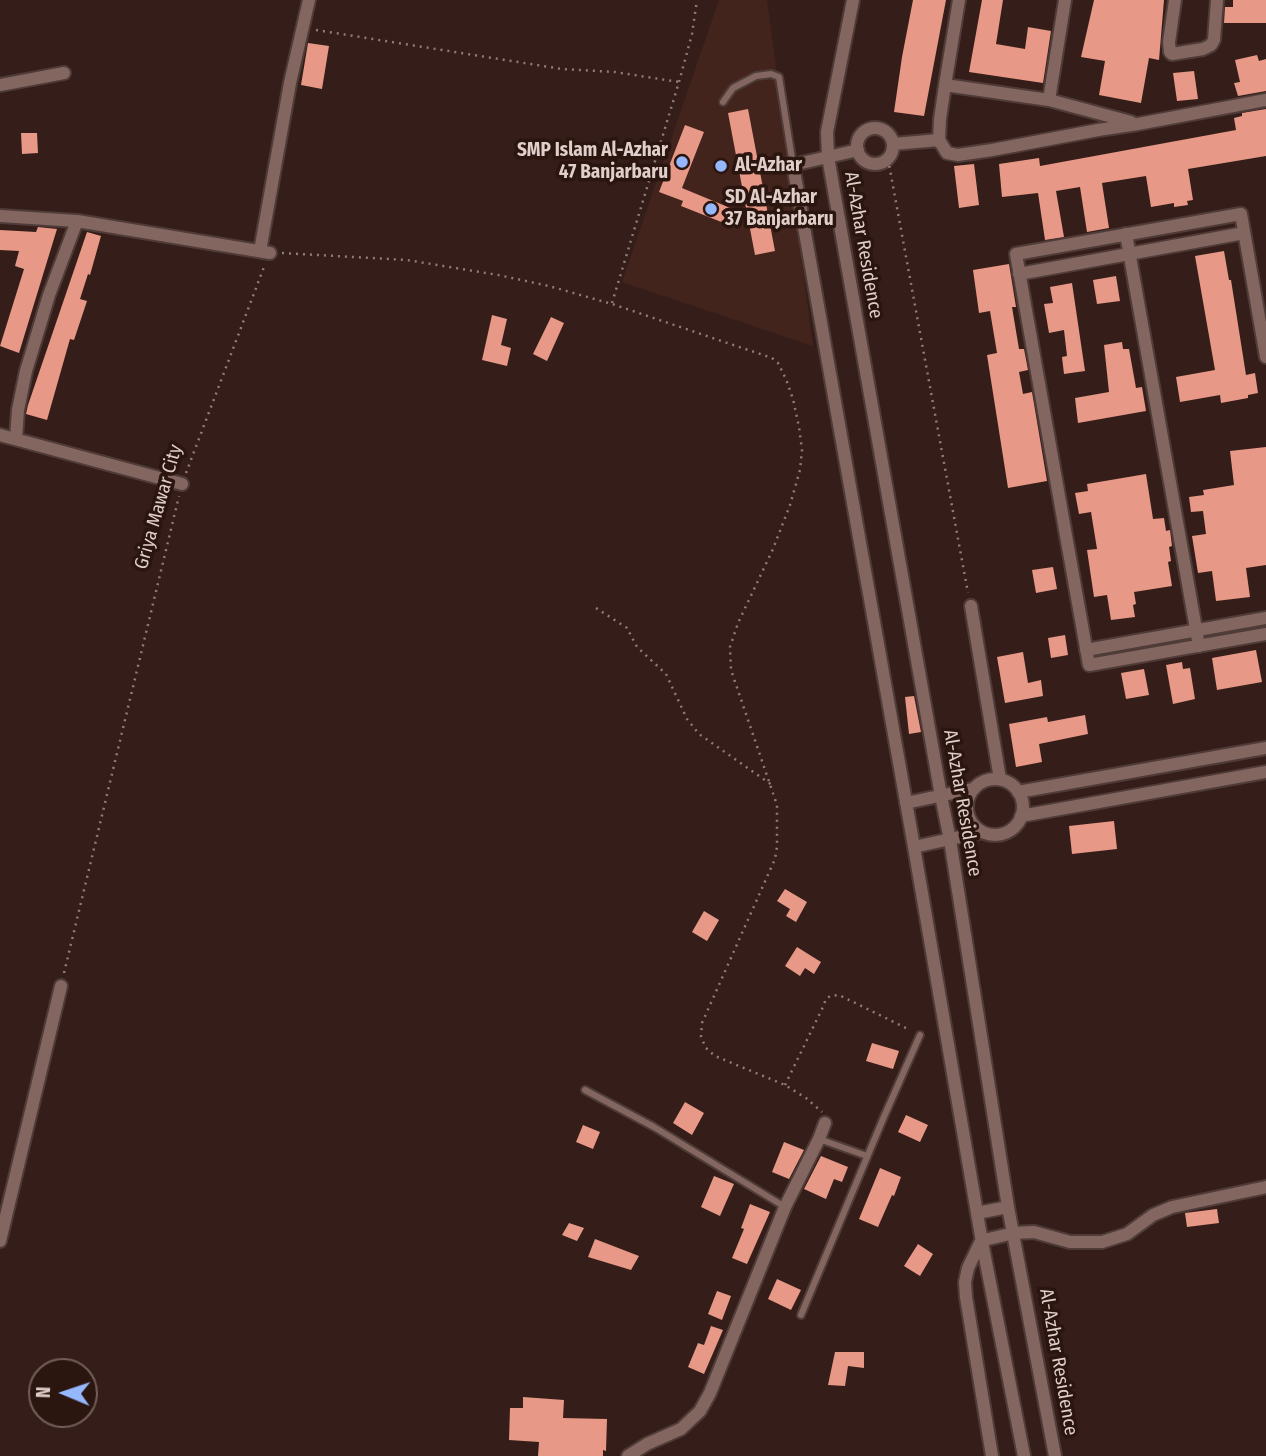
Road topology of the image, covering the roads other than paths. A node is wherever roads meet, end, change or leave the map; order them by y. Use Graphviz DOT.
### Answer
graph roads {
  1 [pos="309,0"];
  2 [pos="853,0"];
  3 [pos="959,0"];
  4 [pos="1065,0"];
  5 [pos="1175,0"];
  6 [pos="1217,0"];
  7 [pos="64,73"];
  8 [pos="0,85"];
  9 [pos="945,85"];
  10 [pos="1049,100"];
  11 [pos="1266,100"];
  12 [pos="723,102"];
  13 [pos="1138,124"];
  14 [pos="939,140"];
  15 [pos="893,144"];
  16 [pos="858,150"];
  17 [pos="828,157"];
  18 [pos="793,165"];
  19 [pos="0,216"];
  20 [pos="77,221"];
  21 [pos="1244,233"];
  22 [pos="1126,234"];
  23 [pos="1130,254"];
  24 [pos="1019,274"];
  25 [pos="1266,357"];
  26 [pos="0,435"];
  27 [pos="16,438"];
  28 [pos="182,484"];
  29 [pos="971,606"];
  30 [pos="1266,618"];
  31 [pos="1197,631"];
  32 [pos="1266,634"];
  33 [pos="1199,646"];
  34 [pos="1086,650"];
  35 [pos="1266,748"];
  36 [pos="1266,772"];
  37 [pos="1000,779"];
  38 [pos="1064,784"];
  39 [pos="972,789"];
  40 [pos="1018,792"];
  41 [pos="941,796"];
  42 [pos="906,803"];
  43 [pos="1068,808"];
  44 [pos="1021,816"];
  45 [pos="982,832"];
  46 [pos="950,839"];
  47 [pos="914,847"];
  48 [pos="61,986"];
  49 [pos="920,1035"];
  50 [pos="585,1090"];
  51 [pos="825,1123"];
  52 [pos="819,1139"];
  53 [pos="867,1156"];
  54 [pos="1266,1187"];
  55 [pos="785,1207"];
  56 [pos="1009,1207"];
  57 [pos="977,1213"];
  58 [pos="1014,1233"];
  59 [pos="0,1241"];
  60 [pos="982,1242"];
  61 [pos="802,1315"];
  62 [pos="628,1456"];
  63 [pos="992,1456"];
  64 [pos="1024,1456"];
  65 [pos="1055,1456"];
  1 -- 20 [label="street"];
  2 -- 17 [label="street, Al-Azhar Residence"];
  3 -- 9 [label="street"];
  4 -- 10 [label="street"];
  5 -- 6 [label="street"];
  7 -- 8 [label="street"];
  9 -- 10 [label="street"];
  9 -- 14 [label="street"];
  10 -- 13 [label="street"];
  11 -- 13 [label="street"];
  12 -- 18 [label="lane"];
  13 -- 14 [label="street"];
  14 -- 15 [label="street"];
  15 -- 16 [label="street"];
  15 -- 16 [label="street"];
  16 -- 17 [label="street"];
  17 -- 18 [label="street"];
  17 -- 41 [label="street, Al-Azhar Residence"];
  18 -- 42 [label="street"];
  19 -- 20 [label="street"];
  20 -- 27 [label="street"];
  21 -- 22 [label="street"];
  21 -- 23 [label="street"];
  21 -- 25 [label="street"];
  22 -- 23 [label="street"];
  22 -- 24 [label="street"];
  23 -- 24 [label="street"];
  23 -- 31 [label="street"];
  24 -- 34 [label="street"];
  26 -- 27 [label="street"];
  27 -- 28 [label="street"];
  29 -- 37 [label="street"];
  30 -- 31 [label="street"];
  31 -- 33 [label="street"];
  31 -- 34 [label="street"];
  32 -- 33 [label="street"];
  33 -- 34 [label="street"];
  35 -- 38 [label="street"];
  36 -- 43 [label="street"];
  37 -- 39 [label="street"];
  37 -- 40 [label="street"];
  38 -- 40 [label="street"];
  38 -- 43 [label="street"];
  39 -- 41 [label="street"];
  39 -- 45 [label="street"];
  40 -- 44 [label="street"];
  41 -- 42 [label="street"];
  41 -- 46 [label="street, Al-Azhar Residence"];
  42 -- 47 [label="street"];
  43 -- 44 [label="street"];
  44 -- 45 [label="street"];
  45 -- 46 [label="street"];
  46 -- 47 [label="street"];
  46 -- 56 [label="street, Al-Azhar Residence"];
  47 -- 57 [label="street"];
  48 -- 59 [label="street"];
  49 -- 53 [label="lane"];
  50 -- 55 [label="lane"];
  51 -- 52 [label="street"];
  52 -- 53 [label="lane"];
  52 -- 55 [label="street"];
  53 -- 61 [label="lane"];
  54 -- 58 [label="street"];
  55 -- 62 [label="street"];
  56 -- 57 [label="street"];
  56 -- 58 [label="street, Al-Azhar Residence"];
  57 -- 60 [label="street"];
  58 -- 60 [label="street"];
  58 -- 65 [label="street, Al-Azhar Residence"];
  60 -- 63 [label="street"];
  60 -- 64 [label="street"];
}
